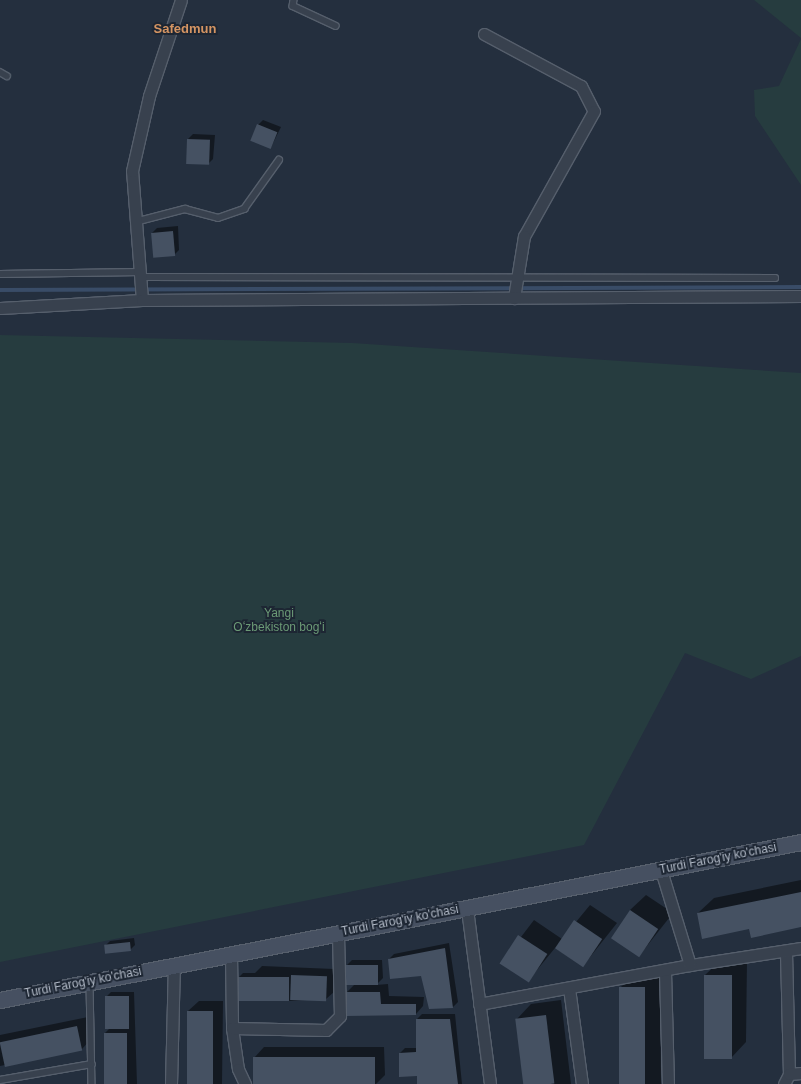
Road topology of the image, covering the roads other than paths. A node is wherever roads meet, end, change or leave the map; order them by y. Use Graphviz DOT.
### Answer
graph roads {
  1 [pos="181,0"];
  2 [pos="294,0"];
  3 [pos="336,26"];
  4 [pos="484,34"];
  5 [pos="0,72"];
  6 [pos="6,76"];
  7 [pos="279,160"];
  8 [pos="135,222"];
  9 [pos="0,274"];
  10 [pos="141,277"];
  11 [pos="775,278"];
  12 [pos="515,288"];
  13 [pos="801,296"];
  14 [pos="142,300"];
  15 [pos="0,308"];
  16 [pos="801,842"];
  17 [pos="661,870"];
  18 [pos="467,908"];
  19 [pos="338,933"];
  20 [pos="801,948"];
  21 [pos="786,952"];
  22 [pos="231,953"];
  23 [pos="174,964"];
  24 [pos="690,965"];
  25 [pos="665,971"];
  26 [pos="90,982"];
  27 [pos="569,988"];
  28 [pos="0,1000"];
  29 [pos="479,1004"];
  30 [pos="232,1028"];
  31 [pos="92,1064"];
  32 [pos="801,1073"];
  33 [pos="787,1079"];
  34 [pos="0,1080"];
  35 [pos="92,1084"];
  36 [pos="171,1084"];
  37 [pos="245,1084"];
  38 [pos="490,1084"];
  39 [pos="582,1084"];
  40 [pos="668,1084"];
  1 -- 8 [label="street"];
  2 -- 3 [label="lane"];
  4 -- 12 [label="street"];
  5 -- 6 [label="lane"];
  7 -- 8 [label="lane"];
  8 -- 10 [label="street"];
  9 -- 10 [label="lane"];
  10 -- 12 [label="lane"];
  10 -- 14 [label="street"];
  11 -- 12 [label="lane"];
  12 -- 13 [label="street"];
  12 -- 14 [label="street"];
  14 -- 15 [label="street"];
  16 -- 17 [label="main road, Turdi Farog'iy ko'chasi"];
  17 -- 18 [label="main road, Turdi Farog'iy ko'chasi"];
  17 -- 24 [label="street"];
  18 -- 19 [label="main road, Turdi Farog'iy ko'chasi"];
  18 -- 29 [label="street"];
  19 -- 22 [label="main road, Turdi Farog'iy ko'chasi"];
  19 -- 30 [label="street"];
  20 -- 21 [label="street"];
  21 -- 24 [label="street"];
  21 -- 33 [label="street"];
  22 -- 23 [label="main road, Turdi Farog'iy ko'chasi"];
  22 -- 30 [label="street"];
  23 -- 26 [label="main road, Turdi Farog'iy ko'chasi"];
  23 -- 36 [label="street"];
  24 -- 25 [label="street"];
  25 -- 27 [label="street"];
  25 -- 40 [label="street"];
  26 -- 28 [label="main road, Turdi Farog'iy ko'chasi"];
  26 -- 31 [label="lane"];
  27 -- 29 [label="street"];
  27 -- 39 [label="street"];
  29 -- 38 [label="street"];
  30 -- 37 [label="street"];
  31 -- 34 [label="lane"];
  31 -- 35 [label="lane"];
  32 -- 33 [label="street"];
}
